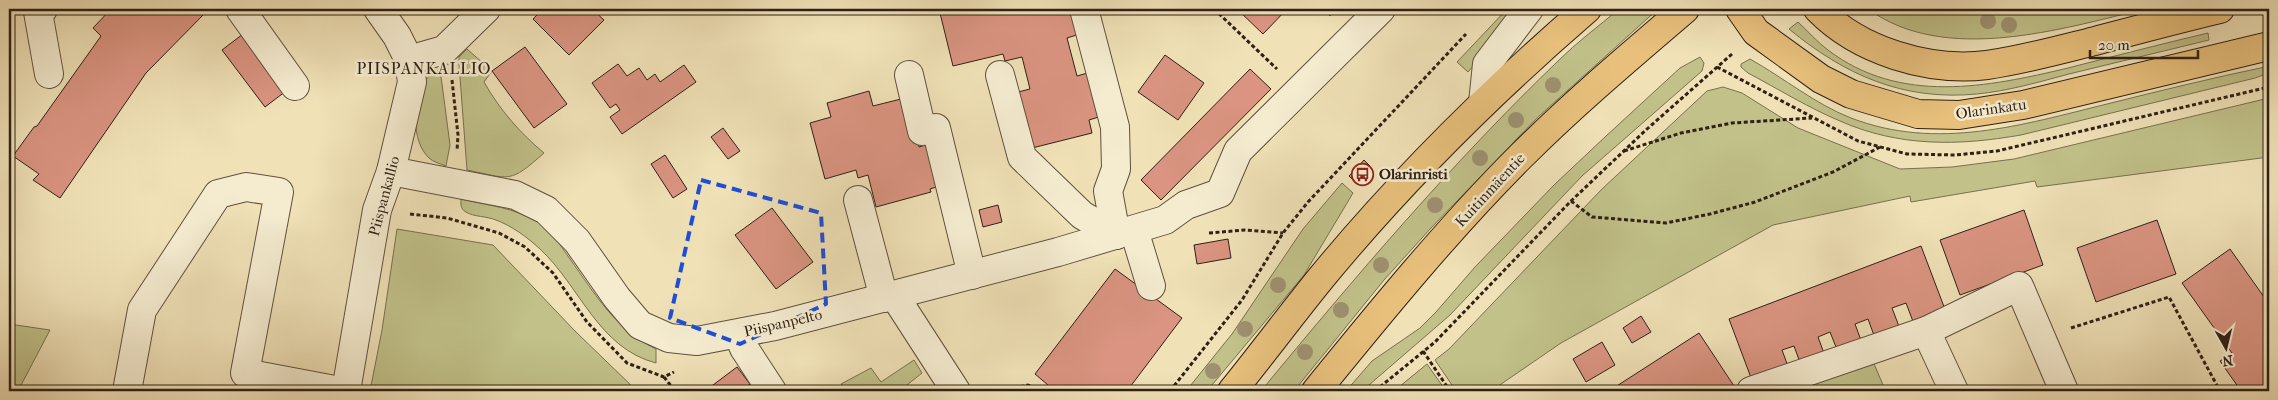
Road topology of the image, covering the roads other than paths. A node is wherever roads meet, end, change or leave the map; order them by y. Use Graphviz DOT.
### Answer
graph roads {
  1 [pos="43,9"];
  2 [pos="240,9"];
  3 [pos="378,9"];
  4 [pos="486,9"];
  5 [pos="1084,9"];
  6 [pos="1381,9"];
  7 [pos="1529,9"];
  8 [pos="1587,9"];
  9 [pos="1685,9"];
  10 [pos="1740,9"];
  11 [pos="1818,9"];
  12 [pos="2220,9"];
  13 [pos="2269,46"];
  14 [pos="409,60"];
  15 [pos="49,74"];
  16 [pos="1000,75"];
  17 [pos="909,76"];
  18 [pos="294,86"];
  19 [pos="1483,103"];
  20 [pos="391,171"];
  21 [pos="858,200"];
  22 [pos="1125,232"];
  23 [pos="972,275"];
  24 [pos="1151,286"];
  25 [pos="889,297"];
  26 [pos="1926,331"];
  27 [pos="738,334"];
  28 [pos="127,391"];
  29 [pos="340,391"];
  30 [pos="346,391"];
  31 [pos="772,391"];
  32 [pos="956,391"];
  33 [pos="1232,391"];
  34 [pos="1316,391"];
  35 [pos="1751,391"];
  36 [pos="1954,391"];
  37 [pos="2064,391"];
  1 -- 15 [label="street"];
  2 -- 18 [label="street"];
  3 -- 14 [label="street, Piispankallio"];
  4 -- 14 [label="street"];
  5 -- 22 [label="street"];
  6 -- 22 [label="street, Piispanpelto"];
  7 -- 19 [label="street"];
  8 -- 19 [label="main road"];
  9 -- 34 [label="main road, Kuitinmäentie"];
  10 -- 13 [label="main road, Olarinkatu"];
  11 -- 12 [label="main road"];
  14 -- 20 [label="street, Piispankallio"];
  16 -- 22 [label="street"];
  17 -- 23 [label="street"];
  19 -- 33 [label="main road"];
  20 -- 27 [label="street, Piispanpelto"];
  20 -- 30 [label="street, Piispankallio"];
  21 -- 25 [label="street"];
  22 -- 23 [label="street, Piispanpelto"];
  22 -- 24 [label="street"];
  23 -- 25 [label="street, Piispanpelto"];
  25 -- 27 [label="street, Piispanpelto"];
  25 -- 32 [label="street"];
  26 -- 35 [label="street"];
  26 -- 36 [label="street"];
  26 -- 37 [label="street"];
  27 -- 31 [label="street"];
  28 -- 29 [label="street"];
}
